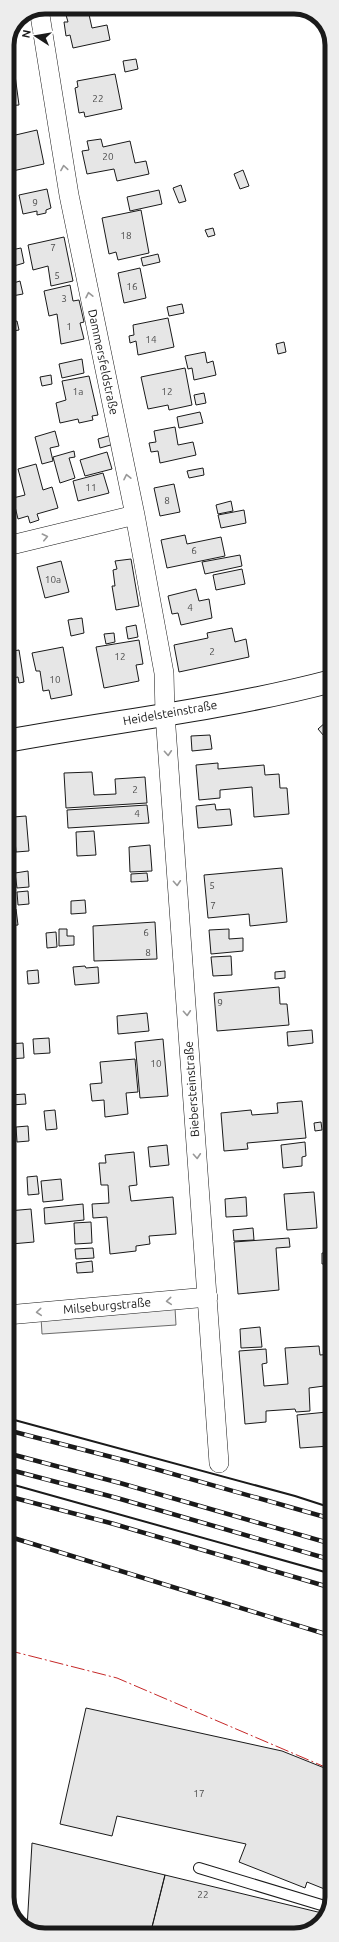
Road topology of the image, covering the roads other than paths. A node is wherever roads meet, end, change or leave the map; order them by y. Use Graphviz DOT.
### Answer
graph roads {
  1 [pos="40,15"];
  2 [pos="135,515"];
  3 [pos="14,544"];
  4 [pos="325,683"];
  5 [pos="164,714"];
  6 [pos="14,740"];
  7 [pos="208,1297"];
  8 [pos="14,1314"];
  9 [pos="219,1463"];
  10 [pos="198,1868"];
  11 [pos="323,1906"];
  2 -- 1 [label="street, Dammersfeldstraße, one-way"];
  3 -- 2 [label="street, one-way"];
  2 -- 5 [label="street, Dammersfeldstraße"];
  4 -- 5 [label="main road, Heidelsteinstraße"];
  5 -- 6 [label="main road, Heidelsteinstraße"];
  5 -- 7 [label="street, Biebersteinstraße, one-way"];
  7 -- 8 [label="street, Milseburgstraße, one-way"];
  7 -- 9 [label="street, Biebersteinstraße"];
  10 -- 11 [label="lane"];
}
